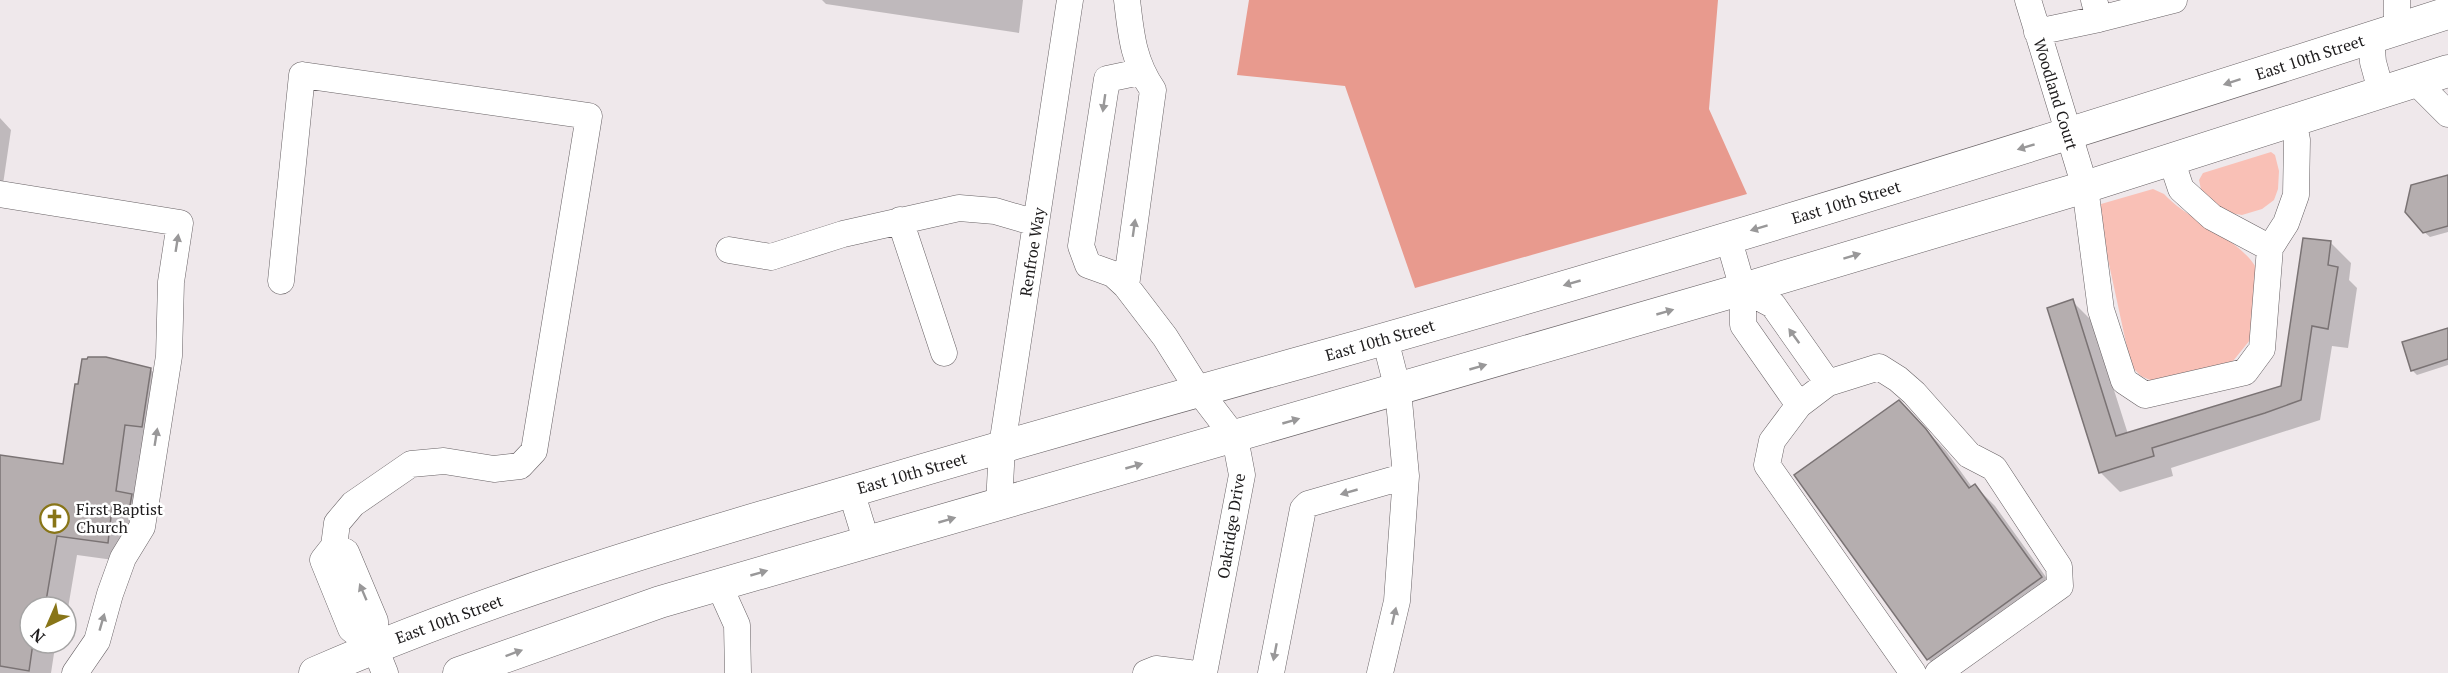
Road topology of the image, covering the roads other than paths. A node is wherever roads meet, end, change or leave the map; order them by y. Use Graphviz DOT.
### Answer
graph roads {
  1 [pos="1070,0"];
  2 [pos="1127,0"];
  3 [pos="2028,0"];
  4 [pos="2174,0"];
  5 [pos="2097,10"];
  6 [pos="2448,13"];
  7 [pos="2388,23"];
  8 [pos="2037,32"];
  9 [pos="2448,71"];
  10 [pos="1140,72"];
  11 [pos="2415,81"];
  12 [pos="2381,92"];
  13 [pos="2448,114"];
  14 [pos="2293,120"];
  15 [pos="2068,135"];
  16 [pos="2171,159"];
  17 [pos="2085,187"];
  18 [pos="0,194"];
  19 [pos="900,220"];
  20 [pos="1036,224"];
  21 [pos="1728,237"];
  22 [pos="2270,248"];
  23 [pos="729,250"];
  24 [pos="281,281"];
  25 [pos="1126,286"];
  26 [pos="1743,289"];
  27 [pos="1384,339"];
  28 [pos="944,353"];
  29 [pos="1828,383"];
  30 [pos="1398,390"];
  31 [pos="1199,391"];
  32 [pos="1799,405"];
  33 [pos="1235,438"];
  34 [pos="1002,446"];
  35 [pos="1406,476"];
  36 [pos="851,491"];
  37 [pos="999,505"];
  38 [pos="867,543"];
  39 [pos="718,585"];
  40 [pos="380,660"];
  41 [pos="75,673"];
  42 [pos="315,673"];
  43 [pos="459,673"];
  44 [pos="738,673"];
  45 [pos="1146,673"];
  46 [pos="1189,673"];
  47 [pos="1204,673"];
  48 [pos="1270,673"];
  49 [pos="1380,673"];
  50 [pos="1913,673"];
  51 [pos="1938,673"];
  1 -- 20 [label="street, Renfroe Way"];
  2 -- 10 [label="street"];
  3 -- 8 [label="street, Woodland Court"];
  4 -- 5 [label="street"];
  5 -- 8 [label="street"];
  6 -- 7 [label="main road, East 10th Street"];
  7 -- 12 [label="street"];
  7 -- 15 [label="main road, East 10th Street, one-way"];
  8 -- 15 [label="street, Woodland Court"];
  9 -- 11 [label="main road"];
  25 -- 10 [label="street, one-way"];
  10 -- 25 [label="street, Oakridge Drive, one-way"];
  11 -- 12 [label="main road"];
  11 -- 13 [label="street"];
  12 -- 14 [label="main road"];
  14 -- 16 [label="main road"];
  14 -- 22 [label="street"];
  15 -- 17 [label="street, Woodland Court"];
  15 -- 21 [label="main road, East 10th Street, one-way"];
  16 -- 17 [label="main road"];
  16 -- 22 [label="street"];
  17 -- 22 [label="street, Woodland Court"];
  26 -- 17 [label="main road, one-way"];
  41 -- 18 [label="street, one-way"];
  19 -- 20 [label="street"];
  19 -- 23 [label="street"];
  19 -- 28 [label="street"];
  20 -- 34 [label="street, Renfroe Way"];
  21 -- 26 [label="street"];
  21 -- 27 [label="main road, East 10th Street, one-way"];
  24 -- 40 [label="street"];
  25 -- 31 [label="street, Oakridge Drive"];
  29 -- 26 [label="street, one-way"];
  30 -- 26 [label="main road, one-way"];
  26 -- 32 [label="street"];
  27 -- 30 [label="street"];
  27 -- 31 [label="main road, East 10th Street"];
  29 -- 32 [label="street"];
  29 -- 51 [label="street"];
  33 -- 30 [label="main road, one-way"];
  30 -- 35 [label="street"];
  31 -- 33 [label="street, Oakridge Drive"];
  31 -- 34 [label="main road, East 10th Street"];
  32 -- 50 [label="street"];
  37 -- 33 [label="main road, one-way"];
  33 -- 47 [label="street, Oakridge Drive"];
  34 -- 36 [label="main road, East 10th Street"];
  34 -- 37 [label="street, Renfroe Way"];
  35 -- 48 [label="street, one-way"];
  49 -- 35 [label="street, one-way"];
  36 -- 38 [label="street"];
  36 -- 40 [label="main road, East 10th Street"];
  38 -- 37 [label="main road, one-way"];
  39 -- 38 [label="main road, one-way"];
  43 -- 39 [label="main road, one-way"];
  39 -- 44 [label="street"];
  40 -- 42 [label="main road, East 10th Street"];
  45 -- 46 [label="street"];
}
